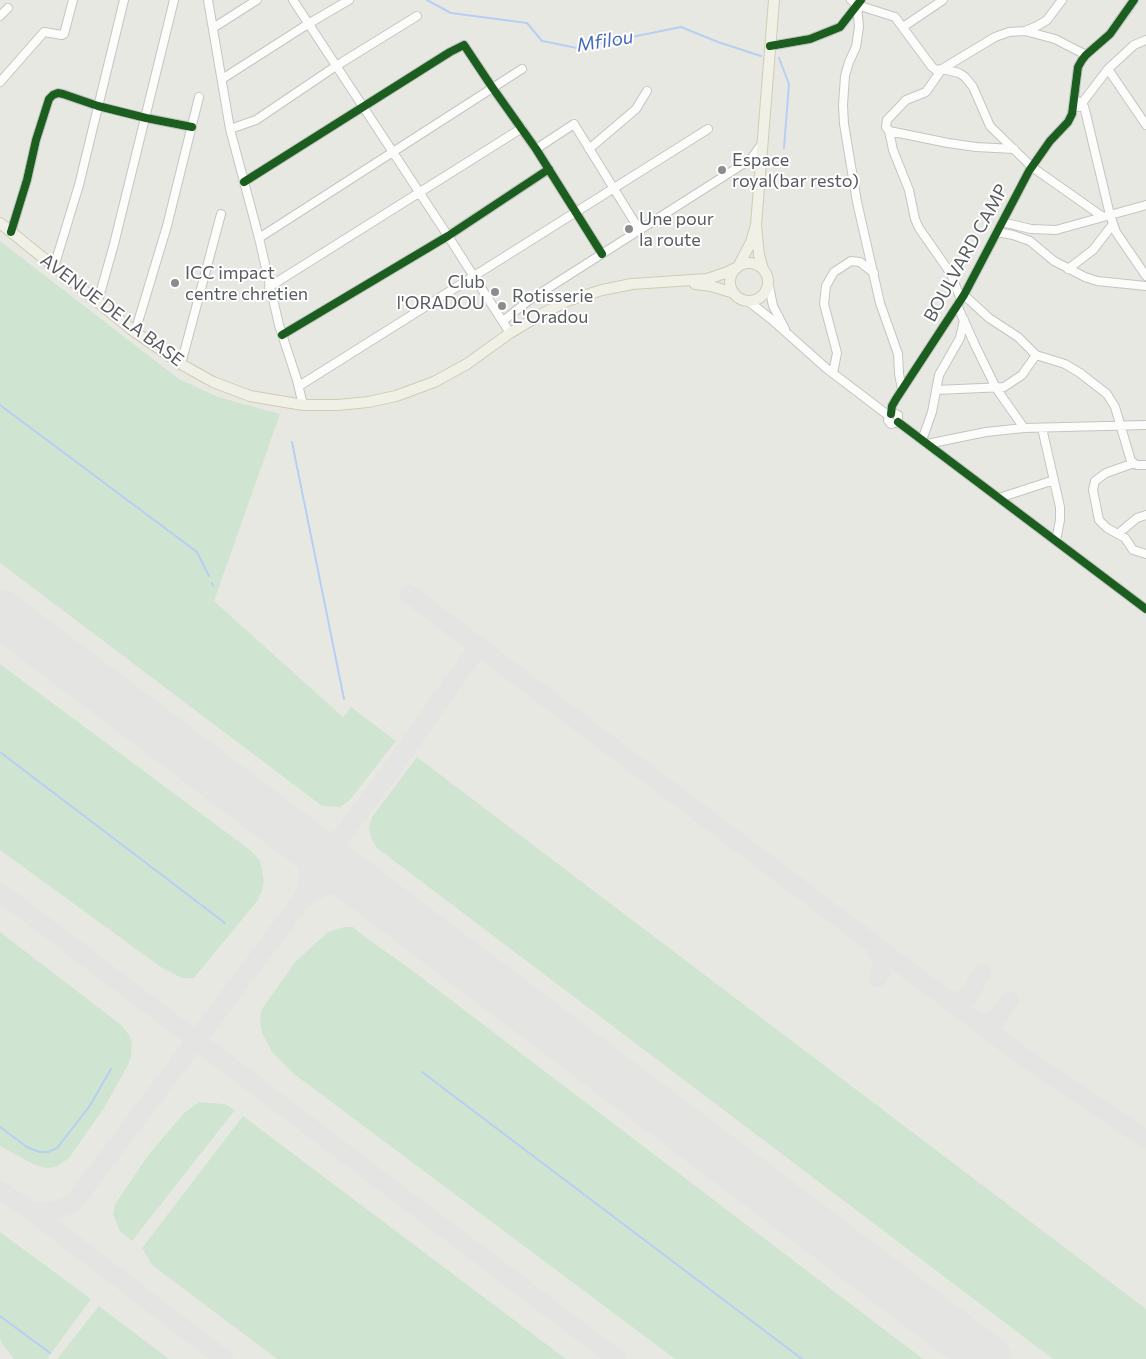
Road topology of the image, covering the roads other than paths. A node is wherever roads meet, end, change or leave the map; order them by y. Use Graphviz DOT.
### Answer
graph roads {
  1 [pos="73,0"];
  2 [pos="124,0"];
  3 [pos="174,0"];
  4 [pos="208,0"];
  5 [pos="257,0"];
  6 [pos="293,0"];
  7 [pos="350,0"];
  8 [pos="774,0"];
  9 [pos="943,0"];
  10 [pos="1062,0"];
  11 [pos="1134,0"];
  12 [pos="857,2"];
  13 [pos="8,8"];
  14 [pos="0,16"];
  15 [pos="417,16"];
  16 [pos="308,24"];
  17 [pos="903,27"];
  18 [pos="213,28"];
  19 [pos="1025,32"];
  20 [pos="1146,40"];
  21 [pos="770,46"];
  22 [pos="1086,55"];
  23 [pos="336,66"];
  24 [pos="522,69"];
  25 [pos="942,69"];
  26 [pos="1108,69"];
  27 [pos="222,79"];
  28 [pos="0,82"];
  29 [pos="492,87"];
  30 [pos="647,91"];
  31 [pos="199,97"];
  32 [pos="1075,100"];
  33 [pos="1083,104"];
  34 [pos="98,106"];
  35 [pos="364,107"];
  36 [pos="1073,110"];
  37 [pos="146,118"];
  38 [pos="1146,125"];
  39 [pos="192,127"];
  40 [pos="522,128"];
  41 [pos="230,129"];
  42 [pos="708,129"];
  43 [pos="889,131"];
  44 [pos="761,145"];
  45 [pos="536,149"];
  46 [pos="589,149"];
  47 [pos="1014,149"];
  48 [pos="393,152"];
  49 [pos="1032,166"];
  50 [pos="549,169"];
  51 [pos="244,182"];
  52 [pos="613,188"];
  53 [pos="420,192"];
  54 [pos="1146,205"];
  55 [pos="576,211"];
  56 [pos="221,214"];
  57 [pos="1107,216"];
  58 [pos="1002,222"];
  59 [pos="0,223"];
  60 [pos="1113,224"];
  61 [pos="756,225"];
  62 [pos="640,231"];
  63 [pos="11,232"];
  64 [pos="997,232"];
  65 [pos="448,236"];
  66 [pos="259,238"];
  67 [pos="602,254"];
  68 [pos="54,267"];
  69 [pos="738,267"];
  70 [pos="763,269"];
  71 [pos="1068,269"];
  72 [pos="874,273"];
  73 [pos="473,275"];
  74 [pos="1146,276"];
  75 [pos="768,281"];
  76 [pos="680,282"];
  77 [pos="1146,286"];
  78 [pos="269,287"];
  79 [pos="734,293"];
  80 [pos="961,300"];
  81 [pos="98,301"];
  82 [pos="748,301"];
  83 [pos="964,320"];
  84 [pos="503,321"];
  85 [pos="135,332"];
  86 [pos="510,333"];
  87 [pos="282,335"];
  88 [pos="788,335"];
  89 [pos="1036,355"];
  90 [pos="181,364"];
  91 [pos="832,373"];
  92 [pos="299,386"];
  93 [pos="996,388"];
  94 [pos="902,389"];
  95 [pos="936,390"];
  96 [pos="303,405"];
  97 [pos="890,415"];
  98 [pos="1146,425"];
  99 [pos="1120,426"];
  100 [pos="1024,428"];
  101 [pos="1042,428"];
  102 [pos="925,442"];
  103 [pos="1134,464"];
  104 [pos="1146,465"];
  105 [pos="1054,480"];
  106 [pos="999,498"];
  107 [pos="1146,515"];
  108 [pos="1119,533"];
  109 [pos="1056,541"];
  110 [pos="1146,554"];
  111 [pos="1146,609"];
  1 -- 28 [label="street"];
  2 -- 34 [label="street"];
  3 -- 37 [label="street"];
  4 -- 18 [label="street"];
  5 -- 18 [label="street"];
  6 -- 16 [label="street"];
  7 -- 16 [label="street"];
  8 -- 21 [label="main road"];
  9 -- 17 [label="street"];
  10 -- 19 [label="street"];
  11 -- 22 [label="street"];
  12 -- 17 [label="street"];
  12 -- 21 [label="street"];
  12 -- 72 [label="street"];
  13 -- 14 [label="street"];
  15 -- 23 [label="street"];
  16 -- 23 [label="street"];
  16 -- 27 [label="street"];
  17 -- 25 [label="street"];
  18 -- 27 [label="street"];
  19 -- 22 [label="street"];
  19 -- 25 [label="street"];
  20 -- 26 [label="street"];
  21 -- 44 [label="main road"];
  22 -- 32 [label="street"];
  23 -- 35 [label="street"];
  23 -- 41 [label="street"];
  24 -- 29 [label="street"];
  25 -- 43 [label="street"];
  25 -- 47 [label="street"];
  26 -- 33 [label="street"];
  26 -- 38 [label="street"];
  27 -- 41 [label="street"];
  29 -- 35 [label="street"];
  29 -- 40 [label="street"];
  29 -- 48 [label="street"];
  30 -- 46 [label="street"];
  31 -- 39 [label="street"];
  32 -- 33 [label="street"];
  32 -- 36 [label="street"];
  33 -- 36 [label="street"];
  33 -- 57 [label="street"];
  34 -- 37 [label="street"];
  34 -- 63 [label="street"];
  34 -- 68 [label="street"];
  35 -- 48 [label="street"];
  35 -- 51 [label="street"];
  36 -- 49 [label="street, BOULVARD CAMP"];
  37 -- 39 [label="street"];
  37 -- 81 [label="street"];
  39 -- 85 [label="street"];
  40 -- 45 [label="street"];
  40 -- 53 [label="street"];
  41 -- 51 [label="street"];
  42 -- 52 [label="street"];
  43 -- 47 [label="street"];
  43 -- 80 [label="street"];
  44 -- 61 [label="main road"];
  44 -- 62 [label="street"];
  45 -- 46 [label="street"];
  45 -- 50 [label="street"];
  46 -- 52 [label="street"];
  47 -- 49 [label="street"];
  48 -- 53 [label="street"];
  48 -- 66 [label="street"];
  49 -- 57 [label="street"];
  49 -- 58 [label="street, BOULVARD CAMP"];
  50 -- 55 [label="street"];
  50 -- 65 [label="street"];
  51 -- 66 [label="street"];
  52 -- 55 [label="street"];
  52 -- 62 [label="street"];
  53 -- 65 [label="street"];
  53 -- 78 [label="street"];
  54 -- 57 [label="street"];
  55 -- 67 [label="street"];
  55 -- 73 [label="street"];
  56 -- 90 [label="street"];
  57 -- 58 [label="street"];
  57 -- 60 [label="street"];
  58 -- 64 [label="street, BOULVARD CAMP"];
  59 -- 63 [label="main road, AVENUE DE LA BASE"];
  60 -- 71 [label="street"];
  60 -- 74 [label="street"];
  61 -- 69 [label="main road"];
  61 -- 70 [label="main road"];
  62 -- 67 [label="street"];
  63 -- 68 [label="main road, AVENUE DE LA BASE"];
  64 -- 71 [label="street"];
  64 -- 80 [label="street, BOULVARD CAMP"];
  65 -- 73 [label="street"];
  65 -- 87 [label="street"];
  66 -- 78 [label="street"];
  67 -- 84 [label="street"];
  68 -- 81 [label="main road, AVENUE DE LA BASE"];
  69 -- 70 [label="main road"];
  69 -- 76 [label="main road, AVENUE DE LA BASE"];
  69 -- 79 [label="main road"];
  70 -- 75 [label="main road"];
  71 -- 77 [label="street"];
  72 -- 91 [label="street"];
  72 -- 94 [label="street"];
  73 -- 84 [label="street"];
  73 -- 92 [label="street"];
  75 -- 82 [label="main road"];
  75 -- 88 [label="street"];
  76 -- 79 [label="main road, AVENUE DE LA BASE"];
  76 -- 86 [label="main road, AVENUE DE LA BASE"];
  78 -- 87 [label="street"];
  79 -- 82 [label="main road"];
  80 -- 83 [label="street"];
  80 -- 89 [label="street"];
  80 -- 94 [label="street, BOULVARD CAMP"];
  81 -- 85 [label="main road, AVENUE DE LA BASE"];
  82 -- 88 [label="street"];
  83 -- 93 [label="street"];
  83 -- 95 [label="street"];
  84 -- 86 [label="street"];
  85 -- 90 [label="main road, AVENUE DE LA BASE"];
  86 -- 96 [label="main road, AVENUE DE LA BASE"];
  87 -- 92 [label="street"];
  88 -- 91 [label="street"];
  89 -- 93 [label="street"];
  89 -- 99 [label="street"];
  90 -- 96 [label="main road, AVENUE DE LA BASE"];
  91 -- 97 [label="street"];
  92 -- 96 [label="street"];
  93 -- 95 [label="street"];
  93 -- 100 [label="street"];
  94 -- 97 [label="street, BOULVARD CAMP"];
  95 -- 102 [label="street"];
  97 -- 102 [label="street"];
  98 -- 99 [label="street"];
  99 -- 101 [label="street"];
  99 -- 103 [label="street"];
  100 -- 101 [label="street"];
  100 -- 102 [label="street"];
  101 -- 105 [label="street"];
  102 -- 106 [label="street"];
  103 -- 104 [label="street"];
  103 -- 108 [label="street"];
  105 -- 106 [label="street"];
  105 -- 109 [label="street"];
  106 -- 109 [label="street"];
  107 -- 108 [label="street"];
  108 -- 110 [label="street"];
  109 -- 111 [label="street"];
}
